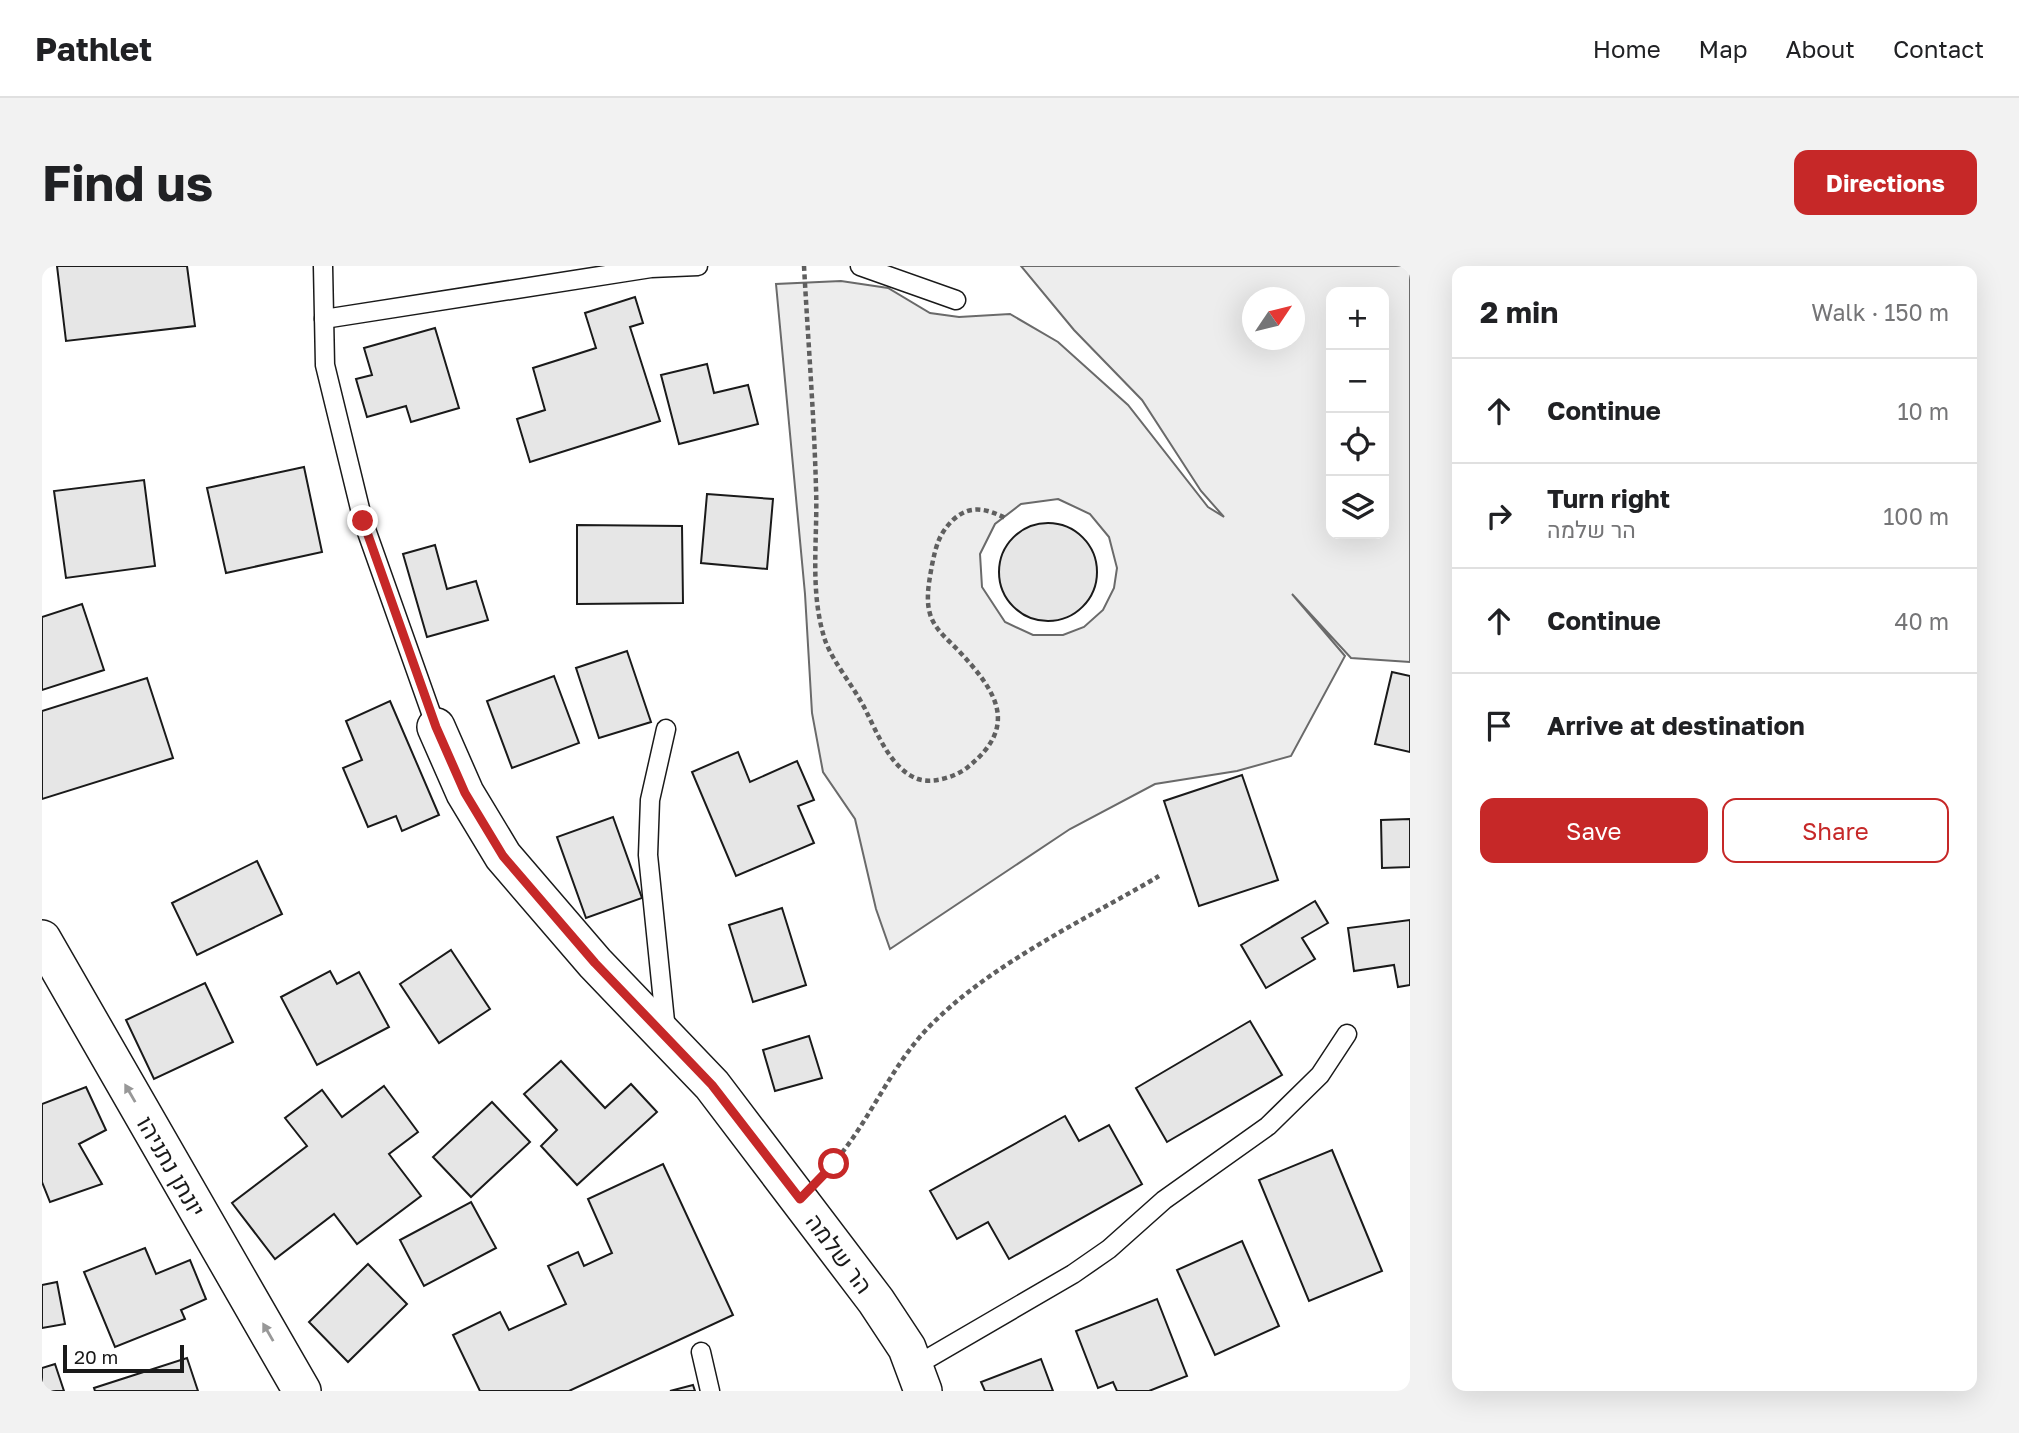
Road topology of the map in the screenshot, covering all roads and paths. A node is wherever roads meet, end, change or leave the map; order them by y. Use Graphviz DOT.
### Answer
graph roads {
  1 [pos="323,266"];
  2 [pos="698,266"];
  3 [pos="804,266"];
  4 [pos="860,266"];
  5 [pos="956,300"];
  6 [pos="324,319"];
  7 [pos="1007,519"];
  8 [pos="436,727"];
  9 [pos="666,729"];
  10 [pos="1158,876"];
  11 [pos="42,939"];
  12 [pos="1347,1034"];
  13 [pos="667,1036"];
  14 [pos="800,1199"];
  15 [pos="701,1352"];
  16 [pos="919,1378"];
  17 [pos="302,1391"];
  18 [pos="710,1391"];
  1 -- 6 [label="lane"];
  2 -- 6 [label="lane"];
  3 -- 7 [label="path"];
  4 -- 5 [label="lane"];
  6 -- 8 [label="lane"];
  8 -- 13 [label="street, הר שלמה"];
  9 -- 13 [label="lane"];
  10 -- 14 [label="path"];
  17 -- 11 [label="street, יונתן נתניהו, one-way"];
  12 -- 16 [label="lane"];
  13 -- 14 [label="street, הר שלמה"];
  14 -- 16 [label="street, הר שלמה"];
  15 -- 18 [label="lane"];
}
